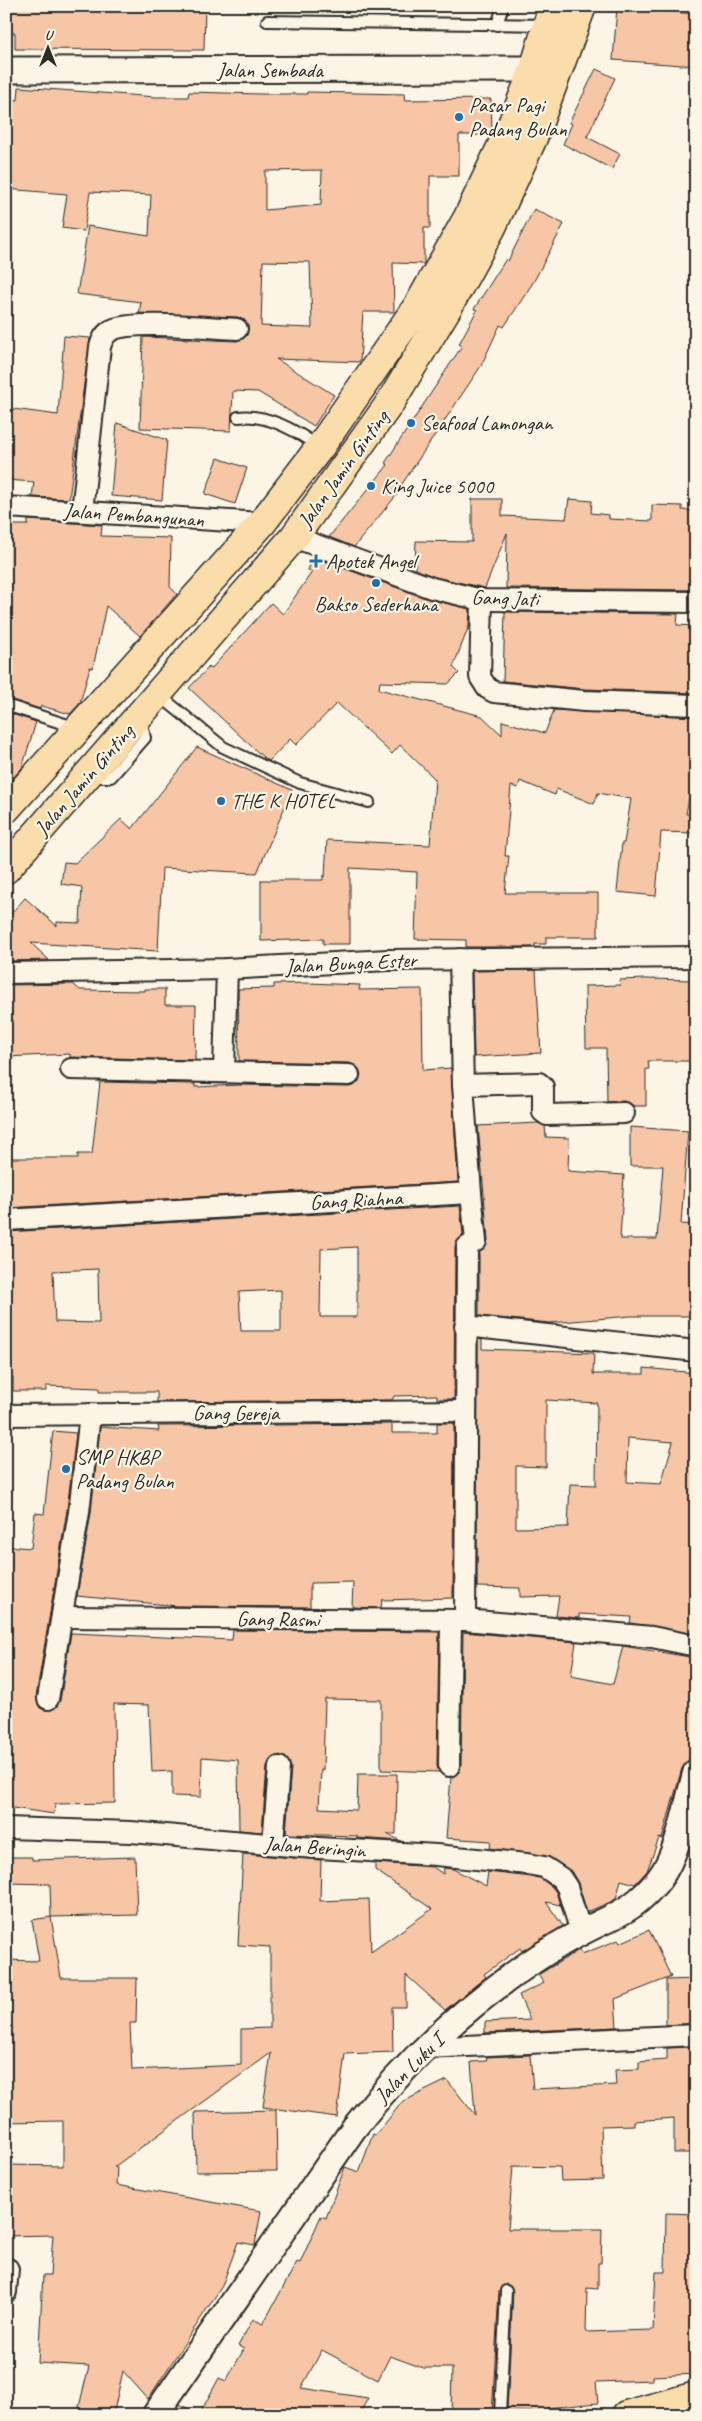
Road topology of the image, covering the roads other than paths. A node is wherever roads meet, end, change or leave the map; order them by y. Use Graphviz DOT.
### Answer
graph roads {
  1 [pos="503,6"];
  2 [pos="582,6"];
  3 [pos="550,16"];
  4 [pos="267,21"];
  5 [pos="497,25"];
  6 [pos="534,69"];
  7 [pos="6,70"];
  8 [pos="237,329"];
  9 [pos="238,418"];
  10 [pos="320,447"];
  11 [pos="6,507"];
  12 [pos="82,512"];
  13 [pos="262,523"];
  14 [pos="294,537"];
  15 [pos="482,600"];
  16 [pos="696,602"];
  17 [pos="158,694"];
  18 [pos="696,704"];
  19 [pos="6,705"];
  20 [pos="78,728"];
  21 [pos="369,802"];
  22 [pos="6,809"];
  23 [pos="6,868"];
  24 [pos="696,957"];
  25 [pos="460,959"];
  26 [pos="227,969"];
  27 [pos="6,973"];
  28 [pos="71,1068"];
  29 [pos="224,1070"];
  30 [pos="348,1075"];
  31 [pos="463,1084"];
  32 [pos="624,1113"];
  33 [pos="471,1193"];
  34 [pos="6,1220"];
  35 [pos="465,1326"];
  36 [pos="696,1352"];
  37 [pos="465,1411"];
  38 [pos="90,1414"];
  39 [pos="6,1415"];
  40 [pos="63,1617"];
  41 [pos="458,1620"];
  42 [pos="696,1646"];
  43 [pos="48,1699"];
  44 [pos="449,1766"];
  45 [pos="279,1767"];
  46 [pos="696,1772"];
  47 [pos="6,1828"];
  48 [pos="273,1844"];
  49 [pos="581,1932"];
  50 [pos="696,2035"];
  51 [pos="425,2048"];
  52 [pos="8,2269"];
  53 [pos="6,2292"];
  54 [pos="506,2292"];
  55 [pos="696,2396"];
  56 [pos="155,2415"];
  57 [pos="500,2415"];
  58 [pos="626,2415"];
  1 -- 5 [label="lane"];
  2 -- 14 [label="main road, Jalan Jamin Ginting"];
  3 -- 5 [label="lane"];
  3 -- 6 [label="main road, Jalan Jamin Ginting"];
  4 -- 5 [label="lane"];
  6 -- 7 [label="street, Jalan Sembada"];
  6 -- 10 [label="main road, Jalan Jamin Ginting"];
  8 -- 12 [label="street"];
  9 -- 10 [label="lane"];
  10 -- 13 [label="main road, Jalan Jamin Ginting"];
  11 -- 12 [label="street, Jalan Pembangunan"];
  12 -- 13 [label="street, Jalan Pembangunan"];
  13 -- 20 [label="main road, Jalan Jamin Ginting"];
  14 -- 15 [label="street, Gang Jati"];
  14 -- 17 [label="main road, Jalan Jamin Ginting"];
  15 -- 16 [label="street, Gang Jati"];
  15 -- 18 [label="street"];
  17 -- 21 [label="lane"];
  17 -- 23 [label="main road, Jalan Jamin Ginting"];
  19 -- 20 [label="lane"];
  20 -- 22 [label="main road, Jalan Jamin Ginting"];
  24 -- 25 [label="street, Jalan Bunga Ester"];
  25 -- 26 [label="street, Jalan Bunga Ester"];
  25 -- 31 [label="street"];
  26 -- 27 [label="street, Jalan Bunga Ester"];
  26 -- 29 [label="street"];
  28 -- 29 [label="street"];
  29 -- 30 [label="street"];
  31 -- 32 [label="street"];
  31 -- 33 [label="street"];
  33 -- 34 [label="street, Gang Riahna"];
  33 -- 35 [label="street"];
  35 -- 36 [label="street"];
  35 -- 37 [label="street"];
  37 -- 38 [label="street, Gang Gereja"];
  37 -- 41 [label="street"];
  38 -- 39 [label="street, Gang Gereja"];
  38 -- 40 [label="street"];
  40 -- 41 [label="street, Gang Rasmi"];
  40 -- 43 [label="street"];
  41 -- 42 [label="street, Gang Rasmi"];
  41 -- 44 [label="street"];
  45 -- 48 [label="street"];
  46 -- 49 [label="street, Jalan Luku I"];
  47 -- 48 [label="street, Jalan Beringin"];
  48 -- 49 [label="street, Jalan Beringin"];
  49 -- 51 [label="street, Jalan Luku I"];
  50 -- 51 [label="street"];
  51 -- 56 [label="street, Jalan Luku I"];
  52 -- 53 [label="street"];
  54 -- 57 [label="lane"];
  55 -- 58 [label="main road"];
}
